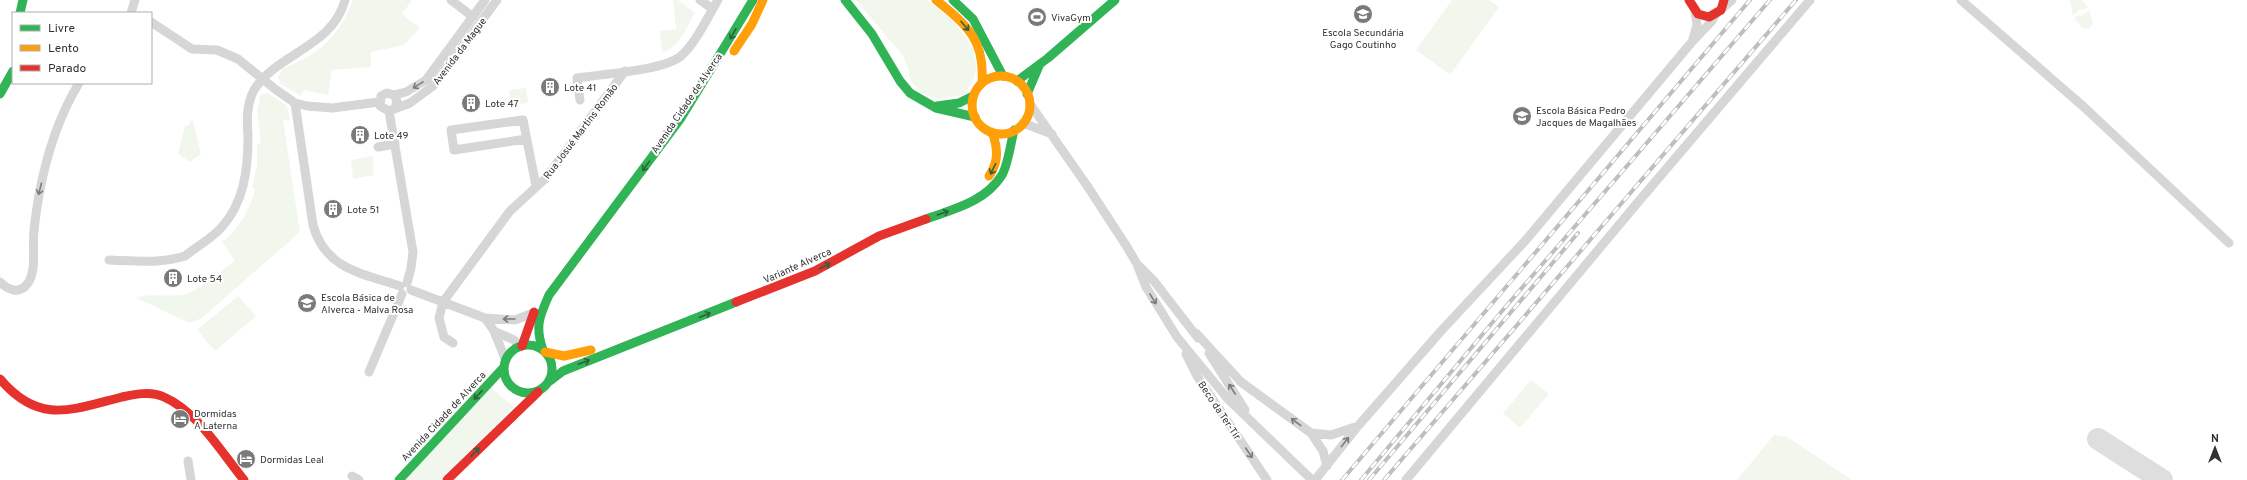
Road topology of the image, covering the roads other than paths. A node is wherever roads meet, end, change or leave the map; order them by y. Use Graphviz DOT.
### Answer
graph roads {
  1 [pos="23,0"];
  2 [pos="135,0"];
  3 [pos="345,0"];
  4 [pos="451,0"];
  5 [pos="485,0"];
  6 [pos="497,0"];
  7 [pos="700,0"];
  8 [pos="718,0"];
  9 [pos="763,0"];
  10 [pos="776,0"];
  11 [pos="936,0"];
  12 [pos="953,0"];
  13 [pos="1115,0"];
  14 [pos="1688,0"];
  15 [pos="1724,0"];
  16 [pos="1732,0"];
  17 [pos="1810,0"];
  18 [pos="1961,0"];
  19 [pos="751,1"];
  20 [pos="841,2"];
  21 [pos="712,9"];
  22 [pos="1695,11"];
  23 [pos="20,12"];
  24 [pos="131,12"];
  25 [pos="1717,13"];
  26 [pos="473,17"];
  27 [pos="152,23"];
  28 [pos="752,24"];
  29 [pos="1691,43"];
  30 [pos="730,58"];
  31 [pos="1040,65"];
  32 [pos="625,71"];
  33 [pos="12,74"];
  34 [pos="1002,76"];
  35 [pos="263,78"];
  36 [pos="1017,81"];
  37 [pos="982,82"];
  38 [pos="78,84"];
  39 [pos="0,94"];
  40 [pos="1027,94"];
  41 [pos="394,95"];
  42 [pos="973,96"];
  43 [pos="705,98"];
  44 [pos="580,100"];
  45 [pos="379,102"];
  46 [pos="296,103"];
  47 [pos="1030,104"];
  48 [pos="936,106"];
  49 [pos="392,109"];
  50 [pos="975,117"];
  51 [pos="1023,123"];
  52 [pos="1014,130"];
  53 [pos="992,132"];
  54 [pos="1052,134"];
  55 [pos="526,139"];
  56 [pos="395,144"];
  57 [pos="378,147"];
  58 [pos="536,186"];
  59 [pos="960,196"];
  60 [pos="904,216"];
  61 [pos="2229,243"];
  62 [pos="109,260"];
  63 [pos="1137,264"];
  64 [pos="571,267"];
  65 [pos="0,282"];
  66 [pos="405,288"];
  67 [pos="549,295"];
  68 [pos="443,302"];
  69 [pos="533,313"];
  70 [pos="485,318"];
  71 [pos="494,331"];
  72 [pos="1196,333"];
  73 [pos="1177,337"];
  74 [pos="453,343"];
  75 [pos="521,346"];
  76 [pos="544,351"];
  77 [pos="505,364"];
  78 [pos="369,372"];
  79 [pos="0,379"];
  80 [pos="550,381"];
  81 [pos="538,392"];
  82 [pos="1253,422"];
  83 [pos="1358,426"];
  84 [pos="1311,433"];
  85 [pos="188,461"];
  86 [pos="1326,466"];
  87 [pos="191,480"];
  88 [pos="244,480"];
  89 [pos="399,480"];
  90 [pos="448,480"];
  91 [pos="1267,480"];
  92 [pos="1313,480"];
  93 [pos="1406,480"];
  1 -- 23 [label="main road"];
  2 -- 24 [label="street"];
  3 -- 35 [label="street"];
  4 -- 26 [label="street"];
  5 -- 26 [label="street, Avenida da Mague"];
  6 -- 49 [label="street, Avenida da Mague"];
  7 -- 21 [label="street"];
  8 -- 21 [label="street"];
  9 -- 28 [label="main road, Avenida Cidade de Alverca"];
  10 -- 28 [label="main road"];
  11 -- 37 [label="main road, one-way"];
  12 -- 34 [label="main road"];
  13 -- 31 [label="main road"];
  14 -- 22 [label="main road"];
  15 -- 25 [label="main road"];
  16 -- 25 [label="street"];
  17 -- 93 [label="street"];
  18 -- 61 [label="street"];
  19 -- 64 [label="main road, Avenida Cidade de Alverca, one-way"];
  20 -- 48 [label="main road"];
  21 -- 32 [label="street"];
  22 -- 25 [label="main road"];
  22 -- 29 [label="street"];
  25 -- 29 [label="street"];
  26 -- 41 [label="street, Avenida da Mague, one-way"];
  27 -- 35 [label="street"];
  28 -- 30 [label="main road, Avenida Cidade de Alverca"];
  29 -- 83 [label="street"];
  31 -- 36 [label="main road"];
  31 -- 40 [label="main road"];
  32 -- 44 [label="street"];
  32 -- 58 [label="street, Rua Josué Martins Romão"];
  33 -- 39 [label="main road"];
  34 -- 36 [label="main road"];
  34 -- 37 [label="main road"];
  35 -- 46 [label="street"];
  35 -- 62 [label="street"];
  36 -- 40 [label="main road"];
  37 -- 42 [label="main road"];
  38 -- 65 [label="street, one-way"];
  40 -- 47 [label="main road"];
  41 -- 45 [label="street"];
  41 -- 49 [label="street"];
  42 -- 48 [label="main road"];
  42 -- 50 [label="main road"];
  43 -- 64 [label="main road, Avenida Cidade de Alverca"];
  45 -- 46 [label="street"];
  45 -- 49 [label="street"];
  46 -- 66 [label="street"];
  47 -- 51 [label="main road"];
  47 -- 54 [label="street"];
  48 -- 50 [label="main road"];
  49 -- 56 [label="street"];
  50 -- 53 [label="main road"];
  51 -- 52 [label="main road"];
  51 -- 54 [label="street"];
  52 -- 53 [label="main road"];
  80 -- 52 [label="main road, Variante Alverca, one-way"];
  53 -- 59 [label="main road, one-way"];
  54 -- 63 [label="street"];
  55 -- 55 [label="street"];
  55 -- 58 [label="street"];
  56 -- 57 [label="street"];
  56 -- 66 [label="street"];
  58 -- 68 [label="street, Rua Josué Martins Romão"];
  60 -- 76 [label="main road, Variante Alverca"];
  63 -- 72 [label="street"];
  63 -- 73 [label="street, one-way"];
  64 -- 67 [label="main road, Avenida Cidade de Alverca"];
  66 -- 68 [label="street"];
  66 -- 78 [label="street"];
  67 -- 69 [label="main road, Avenida Cidade de Alverca"];
  67 -- 76 [label="main road, Avenida Cidade de Alverca"];
  68 -- 70 [label="street"];
  68 -- 74 [label="street"];
  69 -- 70 [label="street, one-way"];
  69 -- 75 [label="main road, Avenida Cidade de Alverca"];
  70 -- 71 [label="street"];
  71 -- 75 [label="street"];
  71 -- 77 [label="street"];
  82 -- 72 [label="street, one-way"];
  84 -- 72 [label="street, one-way"];
  73 -- 82 [label="street"];
  73 -- 91 [label="street, Beco da Ter-Tir, one-way"];
  75 -- 76 [label="main road"];
  75 -- 77 [label="main road"];
  76 -- 80 [label="main road"];
  77 -- 81 [label="main road"];
  77 -- 89 [label="main road, Avenida Cidade de Alverca, one-way"];
  79 -- 88 [label="main road"];
  80 -- 81 [label="main road"];
  90 -- 81 [label="main road, one-way"];
  82 -- 92 [label="street"];
  83 -- 84 [label="street"];
  86 -- 83 [label="street, one-way"];
  84 -- 86 [label="street"];
  85 -- 87 [label="street"];
  86 -- 92 [label="street"];
}
